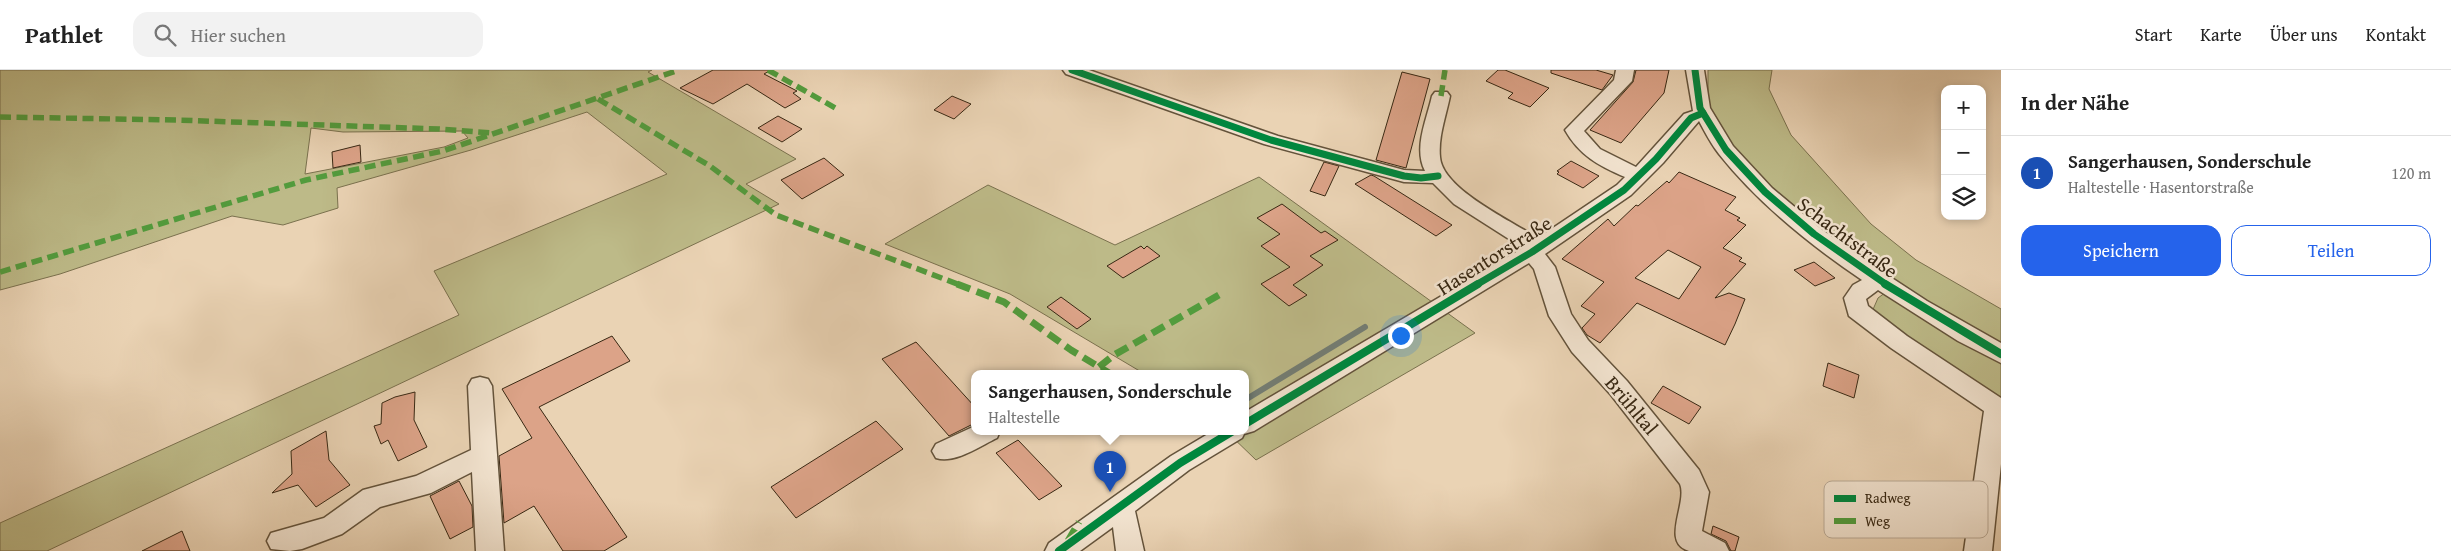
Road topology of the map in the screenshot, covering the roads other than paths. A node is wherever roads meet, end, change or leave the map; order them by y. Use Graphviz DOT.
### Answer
graph roads {
  1 [pos="1072,70"];
  2 [pos="1625,70"];
  3 [pos="1695,70"];
  4 [pos="1102,74"];
  5 [pos="1441,96"];
  6 [pos="1703,113"];
  7 [pos="1438,176"];
  8 [pos="1639,176"];
  9 [pos="1536,250"];
  10 [pos="1876,280"];
  11 [pos="2001,354"];
  12 [pos="480,386"];
  13 [pos="2000,410"];
  14 [pos="1249,422"];
  15 [pos="980,435"];
  16 [pos="1215,435"];
  17 [pos="946,451"];
  18 [pos="484,455"];
  19 [pos="1986,481"];
  20 [pos="1120,506"];
  21 [pos="1980,538"];
  22 [pos="281,542"];
  23 [pos="490,551"];
  24 [pos="1058,551"];
  25 [pos="1130,551"];
  26 [pos="1715,551"];
  27 [pos="1978,551"];
  1 -- 4 [label="street"];
  2 -- 8 [label="street"];
  3 -- 6 [label="street"];
  4 -- 7 [label="street"];
  5 -- 7 [label="street"];
  6 -- 8 [label="street, Hasentorstraße"];
  6 -- 10 [label="street, Schachtstraße"];
  7 -- 9 [label="street"];
  8 -- 9 [label="street, Hasentorstraße"];
  9 -- 14 [label="street, Hasentorstraße"];
  9 -- 26 [label="street, Brühltal"];
  10 -- 11 [label="street, Schachtstraße"];
  10 -- 13 [label="street"];
  12 -- 18 [label="street"];
  13 -- 19 [label="street"];
  15 -- 17 [label="street"];
  16 -- 20 [label="street"];
  18 -- 22 [label="street"];
  18 -- 23 [label="street"];
  20 -- 24 [label="street"];
  20 -- 25 [label="street"];
  21 -- 27 [label="street"];
}
